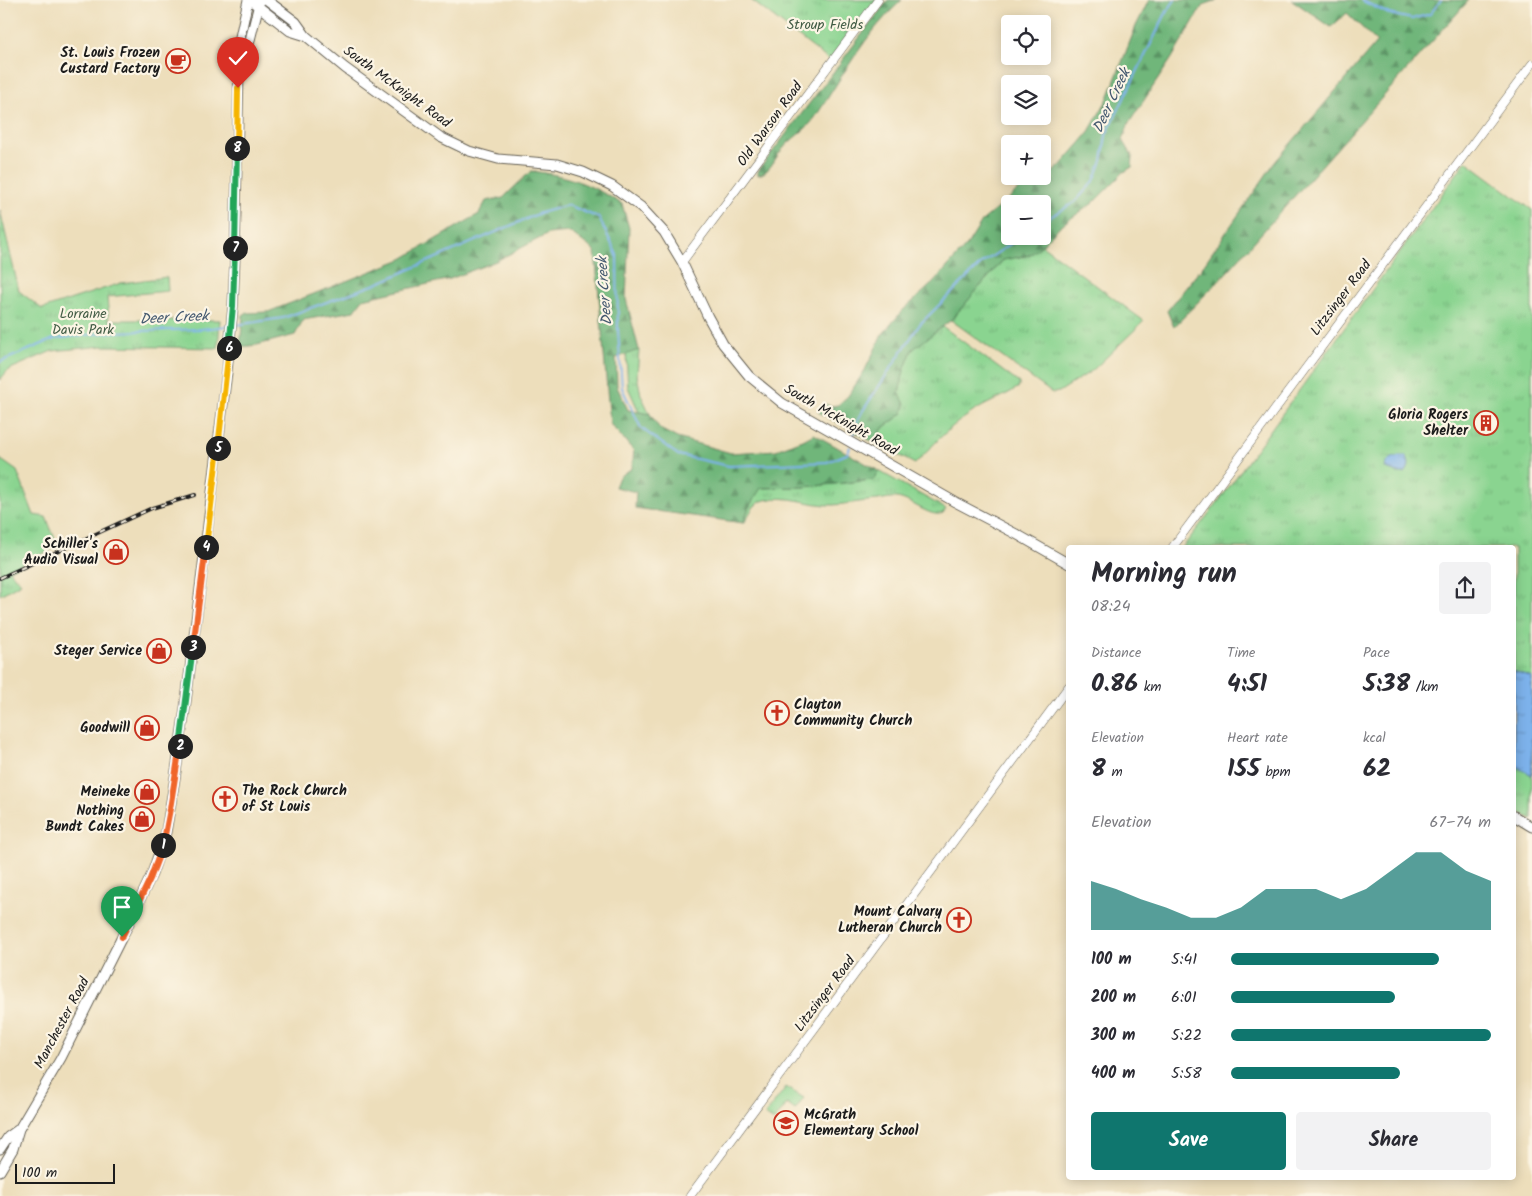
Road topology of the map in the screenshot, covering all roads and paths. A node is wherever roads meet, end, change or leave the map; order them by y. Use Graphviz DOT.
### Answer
graph roads {
  1 [pos="249,0"];
  2 [pos="267,0"];
  3 [pos="878,0"];
  4 [pos="259,3"];
  5 [pos="274,19"];
  6 [pos="253,26"];
  7 [pos="306,36"];
  8 [pos="1532,64"];
  9 [pos="239,71"];
  10 [pos="682,262"];
  11 [pos="1174,545"];
  12 [pos="1066,562"];
  13 [pos="1066,690"];
  14 [pos="1516,817"];
  15 [pos="1532,827"];
  16 [pos="19,1129"];
  17 [pos="0,1149"];
  18 [pos="0,1171"];
  19 [pos="690,1196"];
  1 -- 4 [label="main road, South McKnight Road"];
  1 -- 9 [label="main road, Manchester Road"];
  2 -- 7 [label="main road, South McKnight Road"];
  3 -- 10 [label="street, Old Warson Road"];
  4 -- 5 [label="main road, South McKnight Road"];
  4 -- 6 [label="main road, Manchester Road"];
  5 -- 6 [label="main road"];
  5 -- 7 [label="main road, South McKnight Road"];
  6 -- 9 [label="main road, Manchester Road"];
  7 -- 10 [label="main road, South McKnight Road"];
  8 -- 11 [label="street, Litzsinger Road"];
  9 -- 16 [label="main road, Manchester Road"];
  10 -- 12 [label="main road, South McKnight Road"];
  13 -- 19 [label="street, Litzsinger Road"];
  14 -- 15 [label="main road"];
  16 -- 17 [label="main road, Manchester Road"];
  16 -- 18 [label="main road, Manchester Road"];
}
